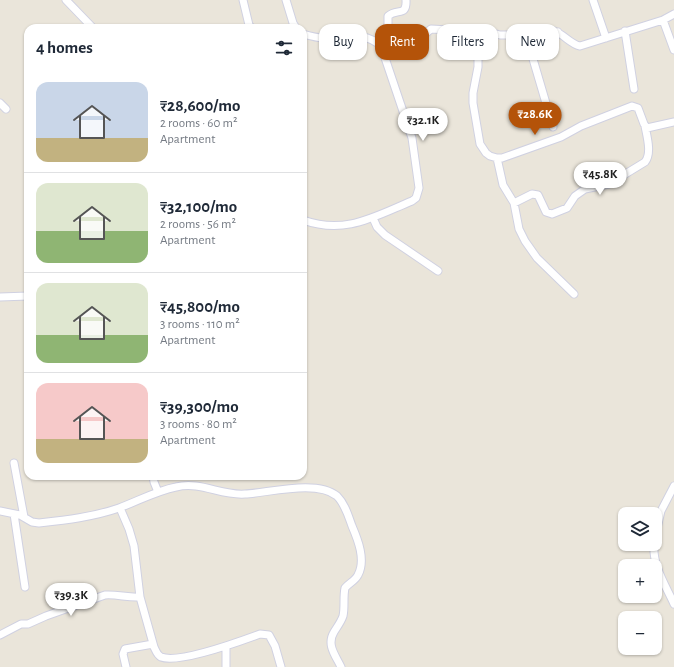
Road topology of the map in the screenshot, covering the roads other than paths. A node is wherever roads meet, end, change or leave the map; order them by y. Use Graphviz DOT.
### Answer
graph roads {
  1 [pos="66,0"];
  2 [pos="243,0"];
  3 [pos="286,0"];
  4 [pos="406,0"];
  5 [pos="593,0"];
  6 [pos="674,14"];
  7 [pos="663,20"];
  8 [pos="89,24"];
  9 [pos="249,24"];
  10 [pos="294,24"];
  11 [pos="388,24"];
  12 [pos="625,32"];
  13 [pos="559,33"];
  14 [pos="307,35"];
  15 [pos="606,38"];
  16 [pos="375,42"];
  17 [pos="674,50"];
  18 [pos="387,60"];
  19 [pos="478,60"];
  20 [pos="533,60"];
  21 [pos="634,89"];
  22 [pos="0,103"];
  23 [pos="6,109"];
  24 [pos="674,122"];
  25 [pos="645,126"];
  26 [pos="553,127"];
  27 [pos="497,158"];
  28 [pos="514,203"];
  29 [pos="373,218"];
  30 [pos="307,221"];
  31 [pos="438,271"];
  32 [pos="574,294"];
  33 [pos="24,296"];
  34 [pos="0,297"];
  35 [pos="14,464"];
  36 [pos="154,480"];
  37 [pos="674,486"];
  38 [pos="158,492"];
  39 [pos="120,508"];
  40 [pos="662,509"];
  41 [pos="0,511"];
  42 [pos="14,514"];
  43 [pos="24,517"];
  44 [pos="654,551"];
  45 [pos="25,587"];
  46 [pos="140,597"];
  47 [pos="674,604"];
  48 [pos="0,635"];
  49 [pos="153,644"];
  50 [pos="226,646"];
  51 [pos="126,667"];
  52 [pos="226,667"];
  53 [pos="281,667"];
  54 [pos="341,667"];
  1 -- 8 [label="street"];
  2 -- 9 [label="street"];
  3 -- 10 [label="street"];
  4 -- 11 [label="street"];
  5 -- 15 [label="street"];
  6 -- 7 [label="street"];
  7 -- 12 [label="street"];
  7 -- 17 [label="street"];
  12 -- 15 [label="street"];
  12 -- 21 [label="street"];
  13 -- 15 [label="street"];
  14 -- 16 [label="street"];
  18 -- 29 [label="street"];
  19 -- 27 [label="street"];
  20 -- 26 [label="street"];
  22 -- 23 [label="street"];
  24 -- 25 [label="street"];
  25 -- 27 [label="street"];
  25 -- 28 [label="street"];
  27 -- 28 [label="street"];
  28 -- 32 [label="street"];
  29 -- 30 [label="street"];
  29 -- 31 [label="street"];
  33 -- 34 [label="street"];
  35 -- 43 [label="street"];
  36 -- 38 [label="street"];
  37 -- 40 [label="street"];
  38 -- 39 [label="street"];
  38 -- 54 [label="street"];
  39 -- 43 [label="street"];
  39 -- 46 [label="street"];
  41 -- 42 [label="street"];
  42 -- 43 [label="street"];
  42 -- 45 [label="street"];
  44 -- 47 [label="street"];
  46 -- 48 [label="street"];
  46 -- 49 [label="street"];
  49 -- 50 [label="street"];
  49 -- 51 [label="street"];
  50 -- 52 [label="street"];
  50 -- 53 [label="street"];
}
